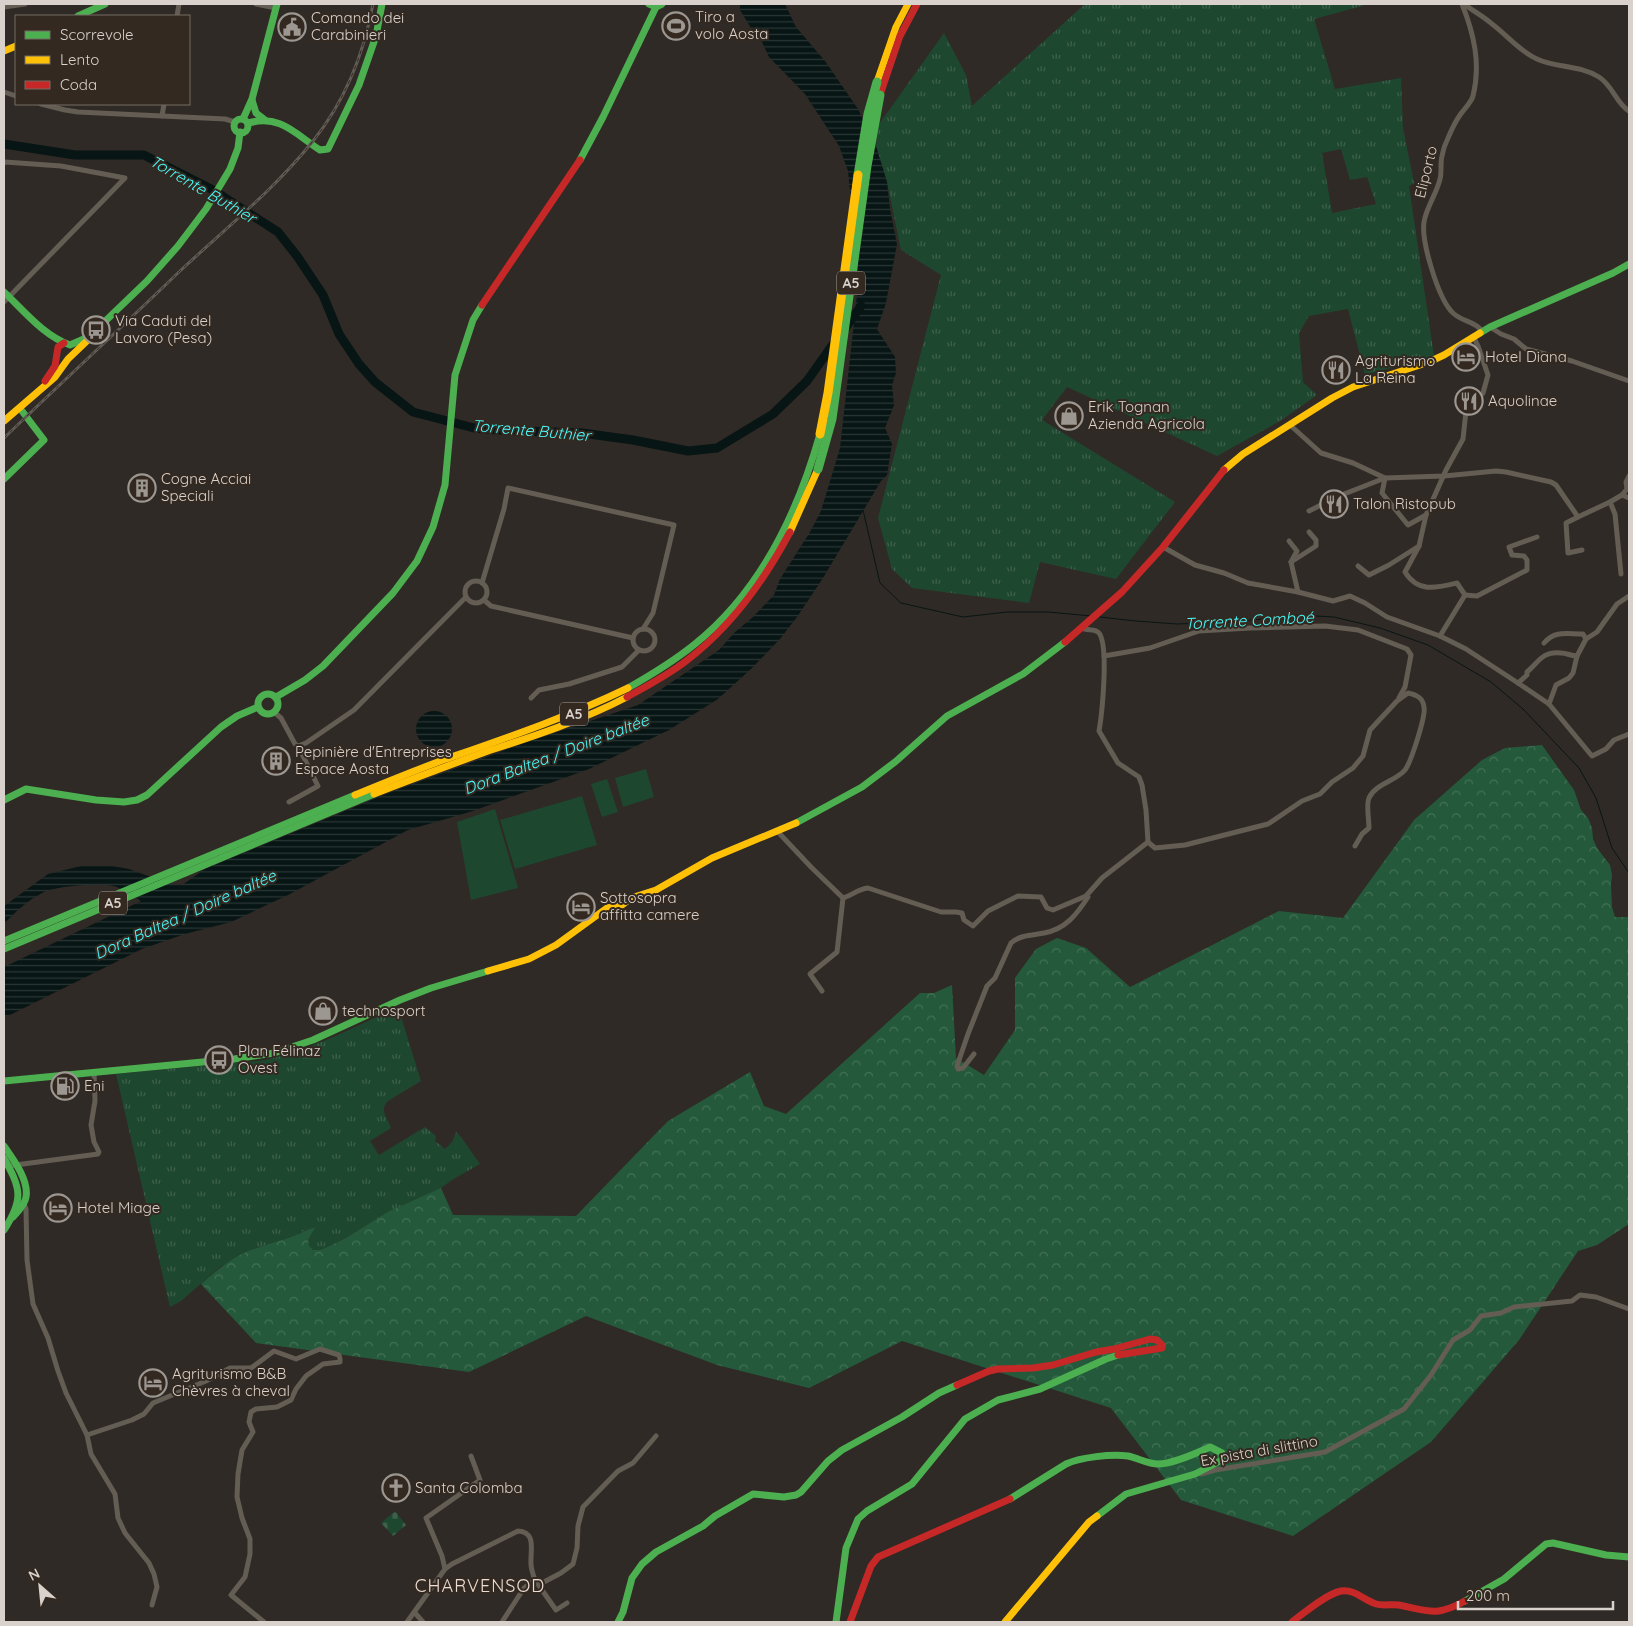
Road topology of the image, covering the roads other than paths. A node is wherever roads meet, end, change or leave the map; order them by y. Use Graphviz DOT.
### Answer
graph roads {
  1 [pos="25,4"];
  2 [pos="105,4"];
  3 [pos="256,4"];
  4 [pos="382,4"];
  5 [pos="908,4"];
  6 [pos="917,4"];
  7 [pos="1463,4"];
  8 [pos="653,5"];
  9 [pos="277,6"];
  10 [pos="4,7"];
  11 [pos="80,15"];
  12 [pos="252,99"];
  13 [pos="45,105"];
  14 [pos="164,105"];
  15 [pos="1629,111"];
  16 [pos="162,116"];
  17 [pos="264,120"];
  18 [pos="242,121"];
  19 [pos="4,162"];
  20 [pos="1629,264"];
  21 [pos="5,297"];
  22 [pos="1486,329"];
  23 [pos="1473,336"];
  24 [pos="65,351"];
  25 [pos="51,374"];
  26 [pos="1629,381"];
  27 [pos="22,409"];
  28 [pos="7,418"];
  29 [pos="1290,425"];
  30 [pos="1444,476"];
  31 [pos="1629,476"];
  32 [pos="1385,478"];
  33 [pos="4,479"];
  34 [pos="1622,495"];
  35 [pos="1629,498"];
  36 [pos="1610,502"];
  37 [pos="1309,511"];
  38 [pos="1426,515"];
  39 [pos="1578,517"];
  40 [pos="1309,532"];
  41 [pos="1537,537"];
  42 [pos="1290,541"];
  43 [pos="1419,546"];
  44 [pos="1164,547"];
  45 [pos="1582,550"];
  46 [pos="1291,562"];
  47 [pos="1358,566"];
  48 [pos="1621,574"];
  49 [pos="482,583"];
  50 [pos="1298,592"];
  51 [pos="1466,595"];
  52 [pos="1629,596"];
  53 [pos="466,597"];
  54 [pos="484,600"];
  55 [pos="1084,626"];
  56 [pos="643,629"];
  57 [pos="1440,636"];
  58 [pos="633,638"];
  59 [pos="1586,640"];
  60 [pos="1544,642"];
  61 [pos="639,650"];
  62 [pos="1104,656"];
  63 [pos="1577,656"];
  64 [pos="1518,683"];
  65 [pos="276,697"];
  66 [pos="531,698"];
  67 [pos="1398,701"];
  68 [pos="1548,704"];
  69 [pos="258,707"];
  70 [pos="275,713"];
  71 [pos="1629,734"];
  72 [pos="298,746"];
  73 [pos="4,800"];
  74 [pos="289,802"];
  75 [pos="778,832"];
  76 [pos="1148,842"];
  77 [pos="1355,846"];
  78 [pos="1086,896"];
  79 [pos="843,898"];
  80 [pos="4,941"];
  81 [pos="4,949"];
  82 [pos="822,991"];
  83 [pos="974,1054"];
  84 [pos="94,1072"];
  85 [pos="4,1081"];
  86 [pos="4,1146"];
  87 [pos="9,1163"];
  88 [pos="24,1204"];
  89 [pos="13,1217"];
  90 [pos="4,1230"];
  91 [pos="1629,1309"];
  92 [pos="87,1435"];
  93 [pos="656,1436"];
  94 [pos="472,1456"];
  95 [pos="1163,1484"];
  96 [pos="1629,1557"];
  97 [pos="445,1569"];
  98 [pos="534,1580"];
  99 [pos="567,1603"];
  100 [pos="152,1605"];
  101 [pos="415,1613"];
  102 [pos="264,1622"];
  103 [pos="407,1622"];
  104 [pos="423,1622"];
  105 [pos="502,1622"];
  106 [pos="618,1622"];
  107 [pos="836,1622"];
  108 [pos="850,1622"];
  109 [pos="1005,1622"];
  110 [pos="1292,1622"];
  1 -- 10 [label="street"];
  2 -- 11 [label="main road"];
  3 -- 9 [label="street"];
  4 -- 17 [label="main road"];
  5 -- 80 [label="main road, A5, bridge"];
  6 -- 81 [label="main road, A5, bridge"];
  7 -- 15 [label="street"];
  7 -- 22 [label="street, Eliporto"];
  8 -- 65 [label="main road"];
  9 -- 12 [label="main road"];
  12 -- 17 [label="main road"];
  12 -- 18 [label="main road"];
  13 -- 16 [label="street"];
  14 -- 16 [label="street"];
  16 -- 18 [label="street"];
  17 -- 18 [label="main road"];
  18 -- 24 [label="main road"];
  19 -- 21 [label="street"];
  20 -- 22 [label="main road"];
  21 -- 24 [label="main road"];
  22 -- 23 [label="main road"];
  22 -- 26 [label="street, Eliporto"];
  23 -- 29 [label="main road"];
  23 -- 30 [label="street"];
  24 -- 25 [label="main road"];
  24 -- 27 [label="main road"];
  25 -- 27 [label="main road"];
  25 -- 28 [label="main road"];
  27 -- 28 [label="main road"];
  27 -- 33 [label="main road"];
  29 -- 32 [label="street"];
  29 -- 44 [label="main road"];
  30 -- 32 [label="street"];
  30 -- 38 [label="street"];
  30 -- 39 [label="street"];
  31 -- 34 [label="street"];
  32 -- 37 [label="street"];
  32 -- 38 [label="street"];
  34 -- 35 [label="street"];
  34 -- 36 [label="street"];
  36 -- 39 [label="street"];
  36 -- 48 [label="street"];
  38 -- 43 [label="street"];
  39 -- 45 [label="street"];
  40 -- 46 [label="street"];
  41 -- 51 [label="street"];
  42 -- 46 [label="street"];
  43 -- 47 [label="street"];
  43 -- 51 [label="street"];
  44 -- 50 [label="street"];
  44 -- 55 [label="main road"];
  46 -- 50 [label="street"];
  49 -- 53 [label="street"];
  49 -- 54 [label="street"];
  49 -- 56 [label="street"];
  50 -- 57 [label="street"];
  51 -- 57 [label="street"];
  52 -- 59 [label="street"];
  53 -- 54 [label="street"];
  53 -- 72 [label="street"];
  54 -- 58 [label="street"];
  55 -- 62 [label="street"];
  55 -- 75 [label="main road"];
  56 -- 58 [label="street"];
  56 -- 61 [label="street"];
  57 -- 64 [label="street"];
  58 -- 61 [label="street"];
  59 -- 60 [label="street"];
  59 -- 63 [label="street"];
  61 -- 66 [label="street"];
  62 -- 67 [label="street"];
  62 -- 76 [label="street"];
  63 -- 64 [label="street"];
  63 -- 68 [label="street"];
  64 -- 68 [label="street"];
  65 -- 69 [label="main road"];
  65 -- 70 [label="main road"];
  67 -- 76 [label="street"];
  67 -- 77 [label="street"];
  68 -- 71 [label="street"];
  69 -- 70 [label="main road"];
  69 -- 73 [label="main road"];
  70 -- 72 [label="street"];
  72 -- 74 [label="street"];
  75 -- 79 [label="street"];
  75 -- 84 [label="main road"];
  76 -- 78 [label="street"];
  78 -- 79 [label="street"];
  78 -- 83 [label="street"];
  79 -- 82 [label="street"];
  84 -- 85 [label="main road"];
  84 -- 87 [label="street"];
  86 -- 87 [label="main road"];
  87 -- 88 [label="main road"];
  87 -- 89 [label="main road"];
  88 -- 89 [label="main road"];
  88 -- 92 [label="street"];
  89 -- 90 [label="main road"];
  91 -- 95 [label="street, Ex pista di slittino"];
  92 -- 100 [label="street"];
  92 -- 102 [label="street"];
  93 -- 98 [label="street"];
  94 -- 97 [label="street"];
  95 -- 108 [label="main road"];
  95 -- 109 [label="main road"];
  96 -- 110 [label="main road"];
  97 -- 98 [label="street"];
  97 -- 101 [label="street"];
  98 -- 99 [label="street"];
  98 -- 105 [label="street"];
  101 -- 103 [label="street"];
  101 -- 104 [label="street"];
  106 -- 107 [label="main road"];
}
